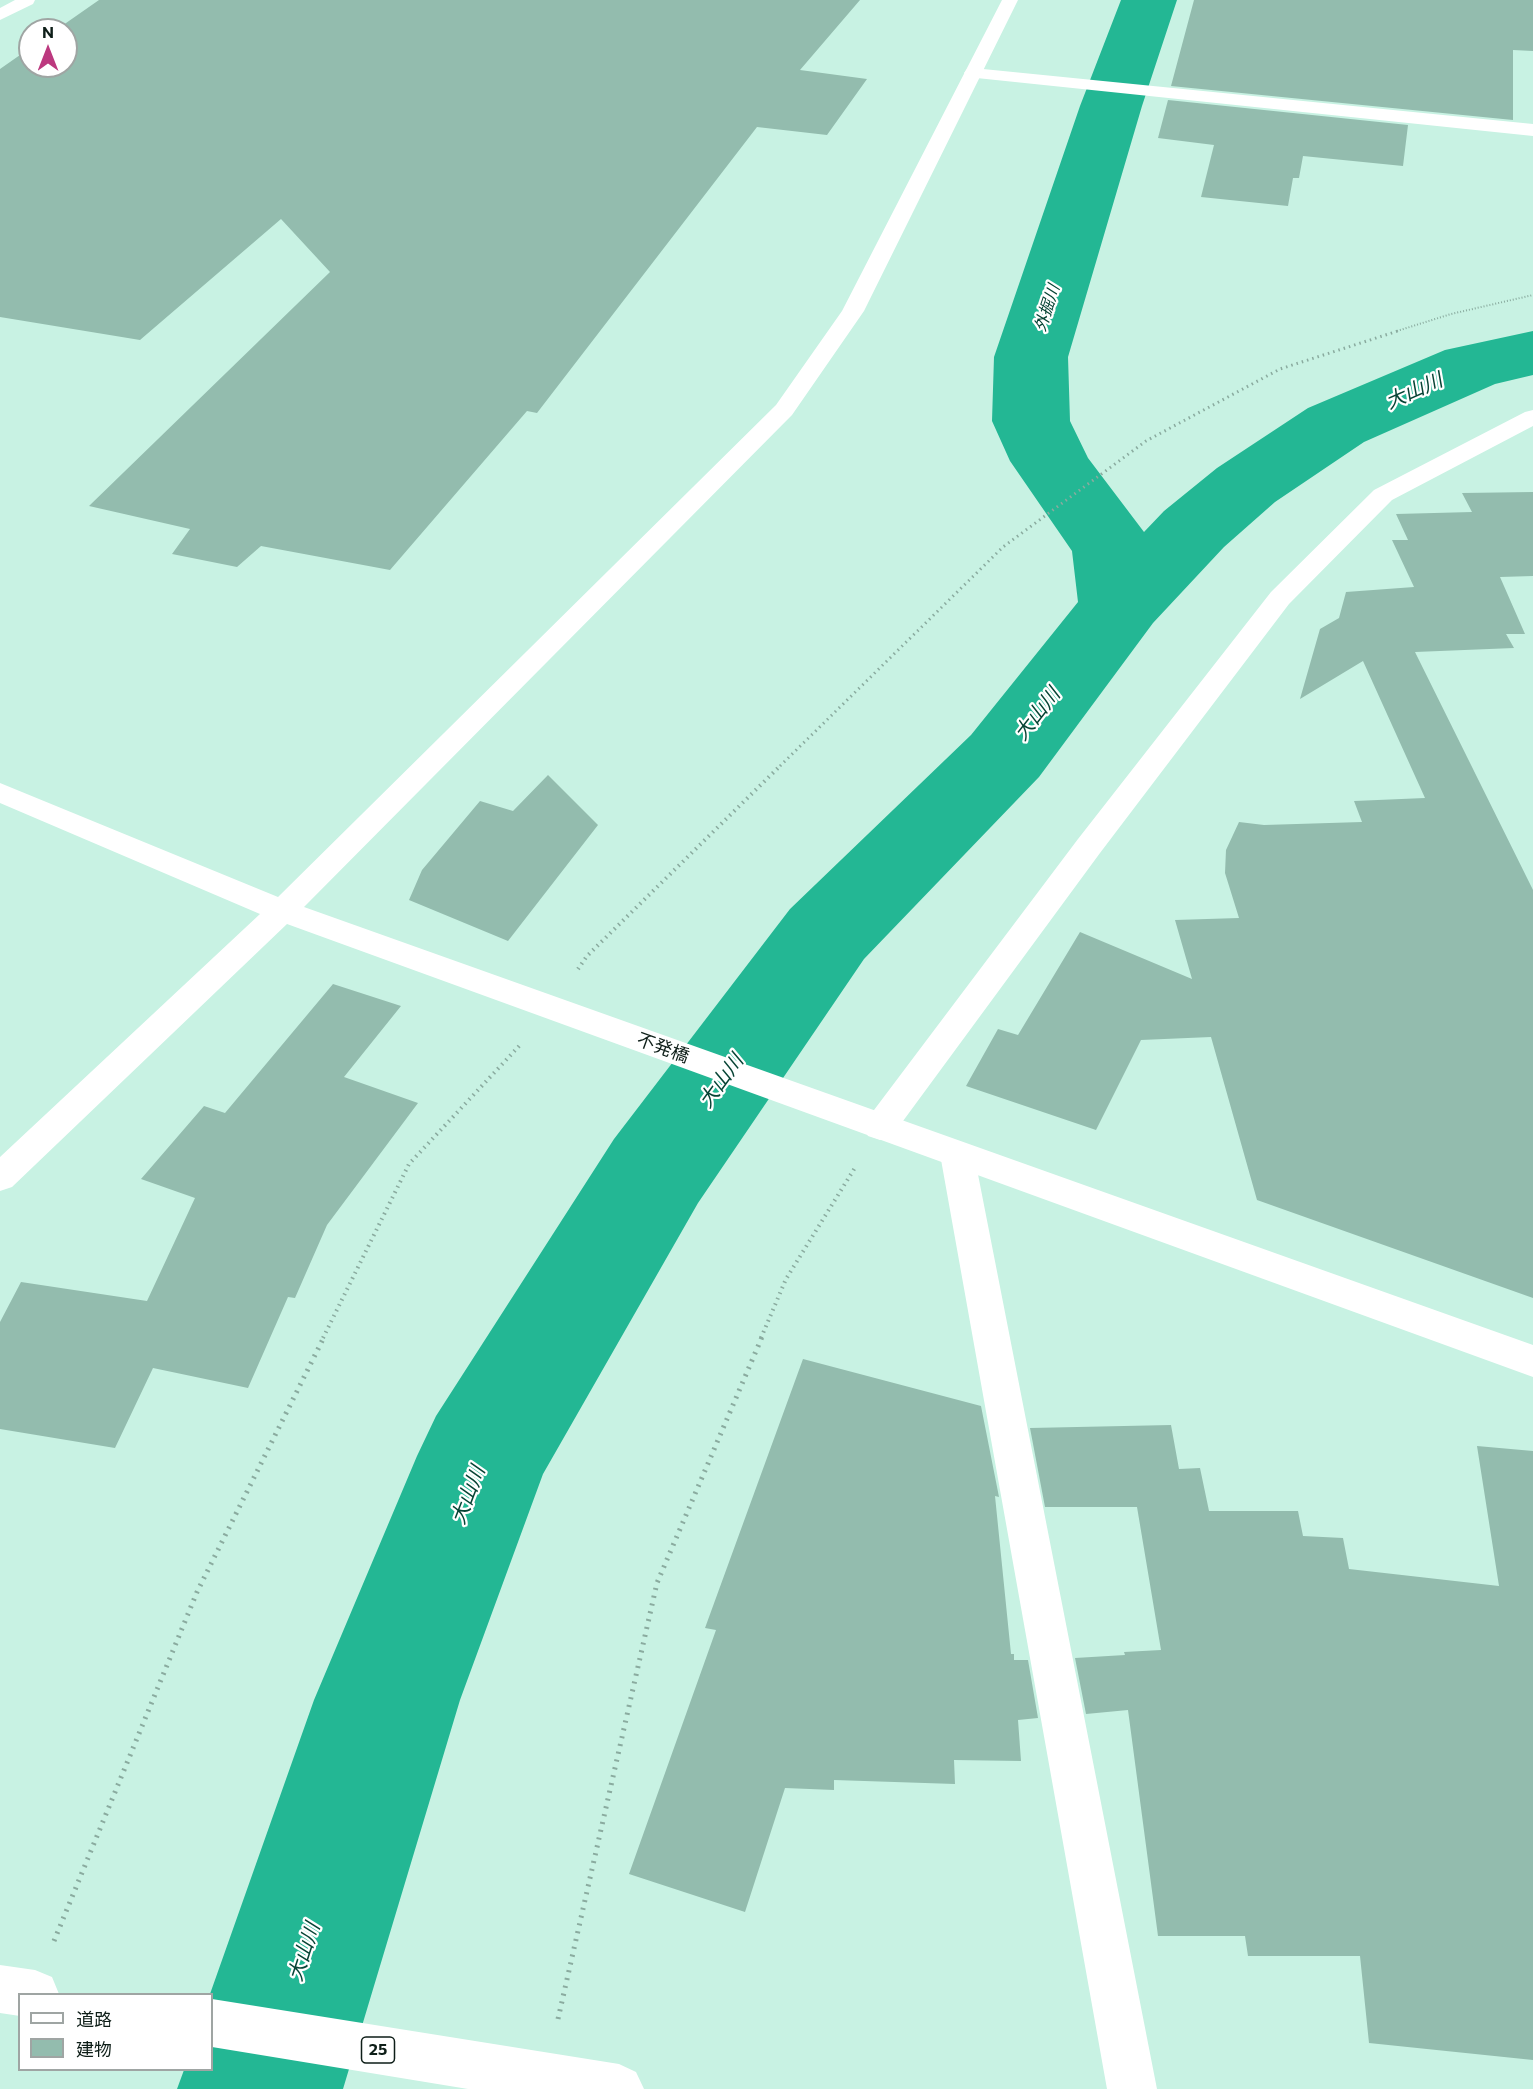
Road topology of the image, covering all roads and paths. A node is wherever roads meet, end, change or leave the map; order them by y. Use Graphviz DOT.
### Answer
graph roads {
  1 [pos="27,0"];
  2 [pos="1010,0"];
  3 [pos="0,15"];
  4 [pos="973,73"];
  5 [pos="1533,130"];
  6 [pos="1533,417"];
  7 [pos="1,794"];
  8 [pos="282,911"];
  9 [pos="880,1127"];
  10 [pos="957,1154"];
  11 [pos="0,1178"];
  12 [pos="1533,1361"];
  13 [pos="0,1989"];
  14 [pos="26,1993"];
  15 [pos="213,2023"];
  16 [pos="545,2077"];
  17 [pos="619,2089"];
  18 [pos="1132,2089"];
  1 -- 3 [label="street"];
  2 -- 4 [label="street"];
  4 -- 5 [label="street"];
  4 -- 8 [label="street"];
  6 -- 9 [label="street"];
  7 -- 8 [label="street, 不発橋"];
  8 -- 9 [label="street, 不発橋"];
  8 -- 11 [label="street"];
  9 -- 10 [label="street, 不発橋"];
  9 -- 16 [label="path"];
  10 -- 12 [label="street, 不発橋"];
  10 -- 18 [label="street"];
  13 -- 14 [label="street"];
  15 -- 16 [label="street, 25"];
  16 -- 17 [label="street, 25"];
}
